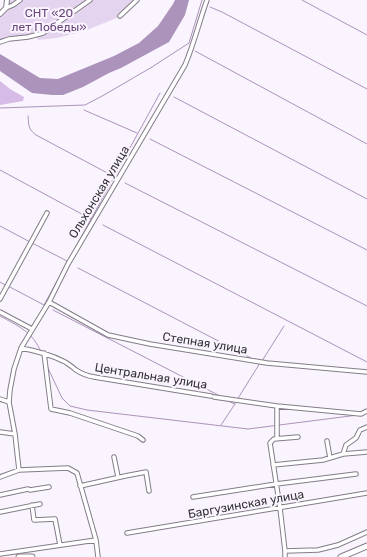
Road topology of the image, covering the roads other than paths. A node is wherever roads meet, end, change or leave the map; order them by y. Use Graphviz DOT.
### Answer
graph roads {
  1 [pos="6,0"];
  2 [pos="20,0"];
  3 [pos="90,0"];
  4 [pos="137,0"];
  5 [pos="207,0"];
  6 [pos="6,8"];
  7 [pos="0,14"];
  8 [pos="120,16"];
  9 [pos="0,42"];
  10 [pos="47,213"];
  11 [pos="0,299"];
  12 [pos="49,302"];
  13 [pos="0,312"];
  14 [pos="32,329"];
  15 [pos="21,348"];
  16 [pos="44,353"];
  17 [pos="367,372"];
  18 [pos="0,399"];
  19 [pos="9,402"];
  20 [pos="277,406"];
  21 [pos="367,411"];
  22 [pos="367,427"];
  23 [pos="0,432"];
  24 [pos="15,434"];
  25 [pos="298,437"];
  26 [pos="277,438"];
  27 [pos="143,440"];
  28 [pos="327,441"];
  29 [pos="367,452"];
  30 [pos="343,454"];
  31 [pos="114,457"];
  32 [pos="330,458"];
  33 [pos="273,465"];
  34 [pos="20,470"];
  35 [pos="356,474"];
  36 [pos="0,477"];
  37 [pos="118,477"];
  38 [pos="276,484"];
  39 [pos="80,486"];
  40 [pos="49,487"];
  41 [pos="149,491"];
  42 [pos="367,493"];
  43 [pos="0,495"];
  44 [pos="193,497"];
  45 [pos="40,504"];
  46 [pos="32,506"];
  47 [pos="280,508"];
  48 [pos="0,512"];
  49 [pos="367,532"];
  50 [pos="127,533"];
  51 [pos="96,540"];
  52 [pos="60,545"];
  53 [pos="367,546"];
  54 [pos="285,551"];
  55 [pos="0,554"];
  56 [pos="19,557"];
  57 [pos="32,557"];
  58 [pos="98,557"];
  59 [pos="284,557"];
  60 [pos="341,557"];
  1 -- 6 [label="street"];
  2 -- 6 [label="street"];
  3 -- 9 [label="street"];
  4 -- 8 [label="street"];
  5 -- 12 [label="street, Ольхонская улица"];
  6 -- 7 [label="street"];
  10 -- 11 [label="street"];
  12 -- 14 [label="street, Ольхонская улица"];
  12 -- 17 [label="street, Степная улица"];
  13 -- 14 [label="street"];
  14 -- 15 [label="street, Ольхонская улица"];
  15 -- 16 [label="street, Центральная улица"];
  15 -- 19 [label="street, Ольхонская улица"];
  16 -- 20 [label="street, Центральная улица"];
  16 -- 27 [label="street"];
  18 -- 19 [label="street"];
  19 -- 24 [label="street, Ольхонская улица"];
  20 -- 21 [label="street, Центральная улица"];
  20 -- 26 [label="street"];
  22 -- 30 [label="street"];
  23 -- 24 [label="street"];
  24 -- 34 [label="street, Ольхонская улица"];
  25 -- 26 [label="street"];
  26 -- 33 [label="street"];
  28 -- 32 [label="street"];
  29 -- 30 [label="street"];
  30 -- 32 [label="street"];
  31 -- 37 [label="street"];
  32 -- 33 [label="street"];
  33 -- 38 [label="street"];
  34 -- 36 [label="street"];
  34 -- 39 [label="street"];
  35 -- 38 [label="street"];
  37 -- 39 [label="street"];
  37 -- 41 [label="street"];
  38 -- 44 [label="street"];
  38 -- 47 [label="street"];
  39 -- 51 [label="street"];
  40 -- 43 [label="street"];
  42 -- 47 [label="street, Баргузинская улица"];
  45 -- 46 [label="street"];
  46 -- 48 [label="street"];
  46 -- 52 [label="street"];
  47 -- 50 [label="street, Баргузинская улица"];
  47 -- 54 [label="street"];
  49 -- 54 [label="street"];
  51 -- 52 [label="street"];
  51 -- 58 [label="street"];
  52 -- 55 [label="street"];
  53 -- 60 [label="main road"];
  54 -- 59 [label="street"];
  56 -- 57 [label="main road"];
}
